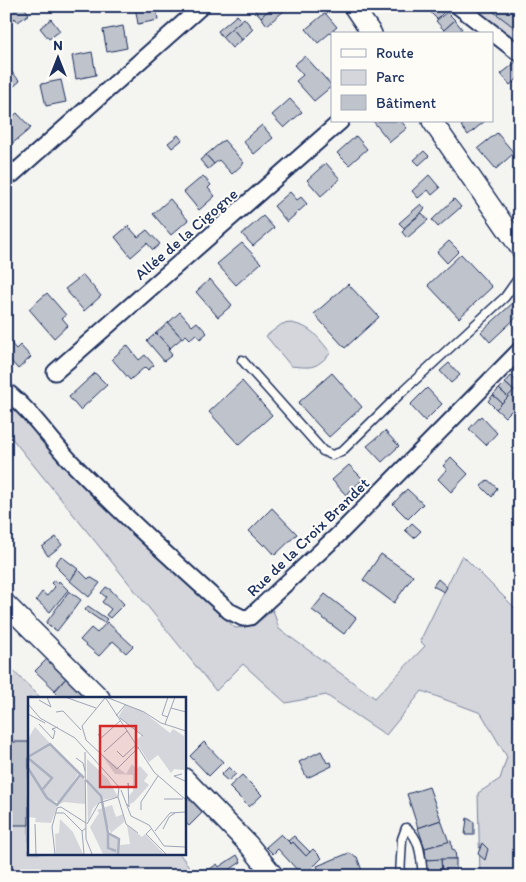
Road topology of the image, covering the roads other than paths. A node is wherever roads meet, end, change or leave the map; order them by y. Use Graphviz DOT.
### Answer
graph roads {
  1 [pos="202,6"];
  2 [pos="353,6"];
  3 [pos="458,6"];
  4 [pos="371,32"];
  5 [pos="492,32"];
  6 [pos="494,34"];
  7 [pos="520,54"];
  8 [pos="340,122"];
  9 [pos="433,122"];
  10 [pos="6,166"];
  11 [pos="520,248"];
  12 [pos="520,276"];
  13 [pos="520,350"];
  14 [pos="242,360"];
  15 [pos="55,372"];
  16 [pos="6,392"];
  17 [pos="6,604"];
  18 [pos="99,697"];
  19 [pos="185,779"];
  20 [pos="274,876"];
  21 [pos="400,876"];
  22 [pos="422,876"];
  1 -- 10 [label="street"];
  2 -- 4 [label="street"];
  3 -- 5 [label="street"];
  6 -- 7 [label="street"];
  8 -- 15 [label="street, Allée de la Cigogne"];
  9 -- 11 [label="street"];
  12 -- 14 [label="lane"];
  13 -- 16 [label="street, Rue de la Croix Brandet"];
  17 -- 18 [label="street"];
  19 -- 20 [label="street"];
  21 -- 22 [label="lane"];
}
